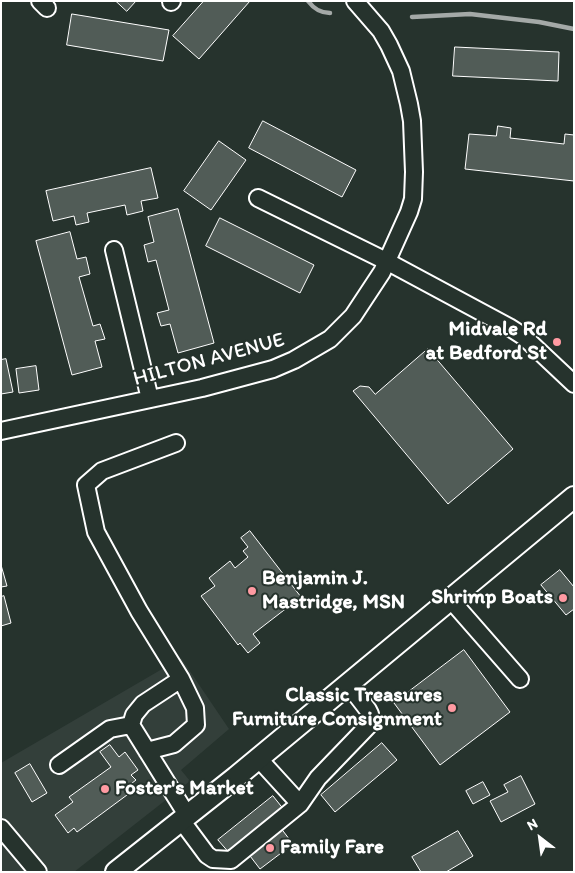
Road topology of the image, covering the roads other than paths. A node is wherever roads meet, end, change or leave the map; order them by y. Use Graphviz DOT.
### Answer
graph roads {
  1 [pos="355,1"];
  2 [pos="258,198"];
  3 [pos="114,250"];
  4 [pos="388,262"];
  5 [pos="574,384"];
  6 [pos="150,399"];
  7 [pos="1,431"];
  8 [pos="176,443"];
  9 [pos="574,497"];
  10 [pos="450,599"];
  11 [pos="181,679"];
  12 [pos="520,679"];
  13 [pos="348,684"];
  14 [pos="131,725"];
  15 [pos="147,751"];
  16 [pos="258,758"];
  17 [pos="59,765"];
  18 [pos="300,804"];
  19 [pos="184,817"];
  20 [pos="1,828"];
  21 [pos="38,872"];
  22 [pos="116,872"];
  1 -- 4 [label="street, HILTON AVENUE"];
  2 -- 4 [label="street"];
  3 -- 6 [label="street"];
  4 -- 5 [label="street"];
  4 -- 6 [label="street, HILTON AVENUE"];
  6 -- 7 [label="street, HILTON AVENUE"];
  8 -- 11 [label="street"];
  9 -- 10 [label="main road"];
  10 -- 12 [label="street"];
  10 -- 13 [label="main road"];
  11 -- 14 [label="street"];
  11 -- 15 [label="street"];
  13 -- 16 [label="main road"];
  13 -- 18 [label="street"];
  14 -- 15 [label="street"];
  14 -- 17 [label="street"];
  15 -- 19 [label="street"];
  16 -- 18 [label="street"];
  16 -- 19 [label="main road"];
  18 -- 19 [label="street"];
  19 -- 22 [label="main road"];
  20 -- 21 [label="street"];
}
